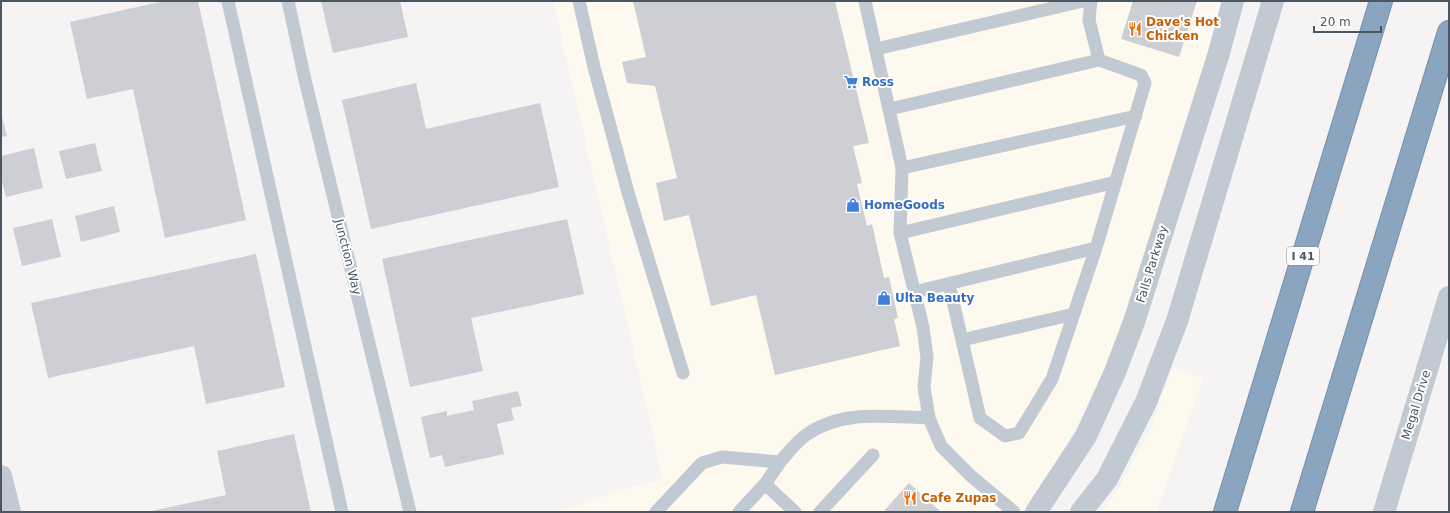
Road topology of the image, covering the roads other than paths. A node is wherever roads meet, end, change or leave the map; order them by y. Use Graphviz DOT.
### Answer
graph roads {
  1 [pos="228,1"];
  2 [pos="288,1"];
  3 [pos="579,1"];
  4 [pos="865,1"];
  5 [pos="1083,1"];
  6 [pos="1091,1"];
  7 [pos="1233,1"];
  8 [pos="1273,1"];
  9 [pos="1382,1"];
  10 [pos="1449,32"];
  11 [pos="876,49"];
  12 [pos="1099,60"];
  13 [pos="890,109"];
  14 [pos="1136,116"];
  15 [pos="902,168"];
  16 [pos="1116,182"];
  17 [pos="900,233"];
  18 [pos="1096,248"];
  19 [pos="949,284"];
  20 [pos="914,292"];
  21 [pos="1449,297"];
  22 [pos="1074,314"];
  23 [pos="962,340"];
  24 [pos="683,373"];
  25 [pos="929,418"];
  26 [pos="873,455"];
  27 [pos="780,462"];
  28 [pos="1,476"];
  29 [pos="765,484"];
  30 [pos="10,512"];
  31 [pos="342,512"];
  32 [pos="410,512"];
  33 [pos="656,512"];
  34 [pos="738,512"];
  35 [pos="796,512"];
  36 [pos="820,512"];
  37 [pos="1014,512"];
  38 [pos="1036,512"];
  39 [pos="1082,512"];
  40 [pos="1225,512"];
  41 [pos="1303,512"];
  42 [pos="1384,512"];
  1 -- 31 [label="lane"];
  2 -- 32 [label="lane, Junction Way"];
  3 -- 24 [label="lane"];
  4 -- 11 [label="lane"];
  5 -- 11 [label="lane"];
  6 -- 12 [label="lane"];
  7 -- 38 [label="street, Falls Parkway"];
  8 -- 39 [label="street"];
  9 -- 40 [label="highway, I 41"];
  10 -- 41 [label="highway"];
  11 -- 13 [label="lane"];
  12 -- 13 [label="lane"];
  12 -- 14 [label="lane"];
  13 -- 15 [label="lane"];
  14 -- 15 [label="lane"];
  14 -- 16 [label="lane"];
  15 -- 17 [label="lane"];
  16 -- 17 [label="lane"];
  16 -- 18 [label="lane"];
  17 -- 20 [label="lane"];
  18 -- 19 [label="lane"];
  18 -- 22 [label="lane"];
  19 -- 20 [label="lane"];
  19 -- 23 [label="lane"];
  20 -- 25 [label="lane"];
  21 -- 42 [label="street, Megal Drive"];
  22 -- 23 [label="lane"];
  22 -- 23 [label="lane"];
  25 -- 27 [label="lane"];
  25 -- 37 [label="lane"];
  26 -- 36 [label="lane"];
  27 -- 29 [label="lane"];
  27 -- 33 [label="lane"];
  28 -- 30 [label="street"];
  29 -- 34 [label="lane"];
  29 -- 35 [label="lane"];
}
